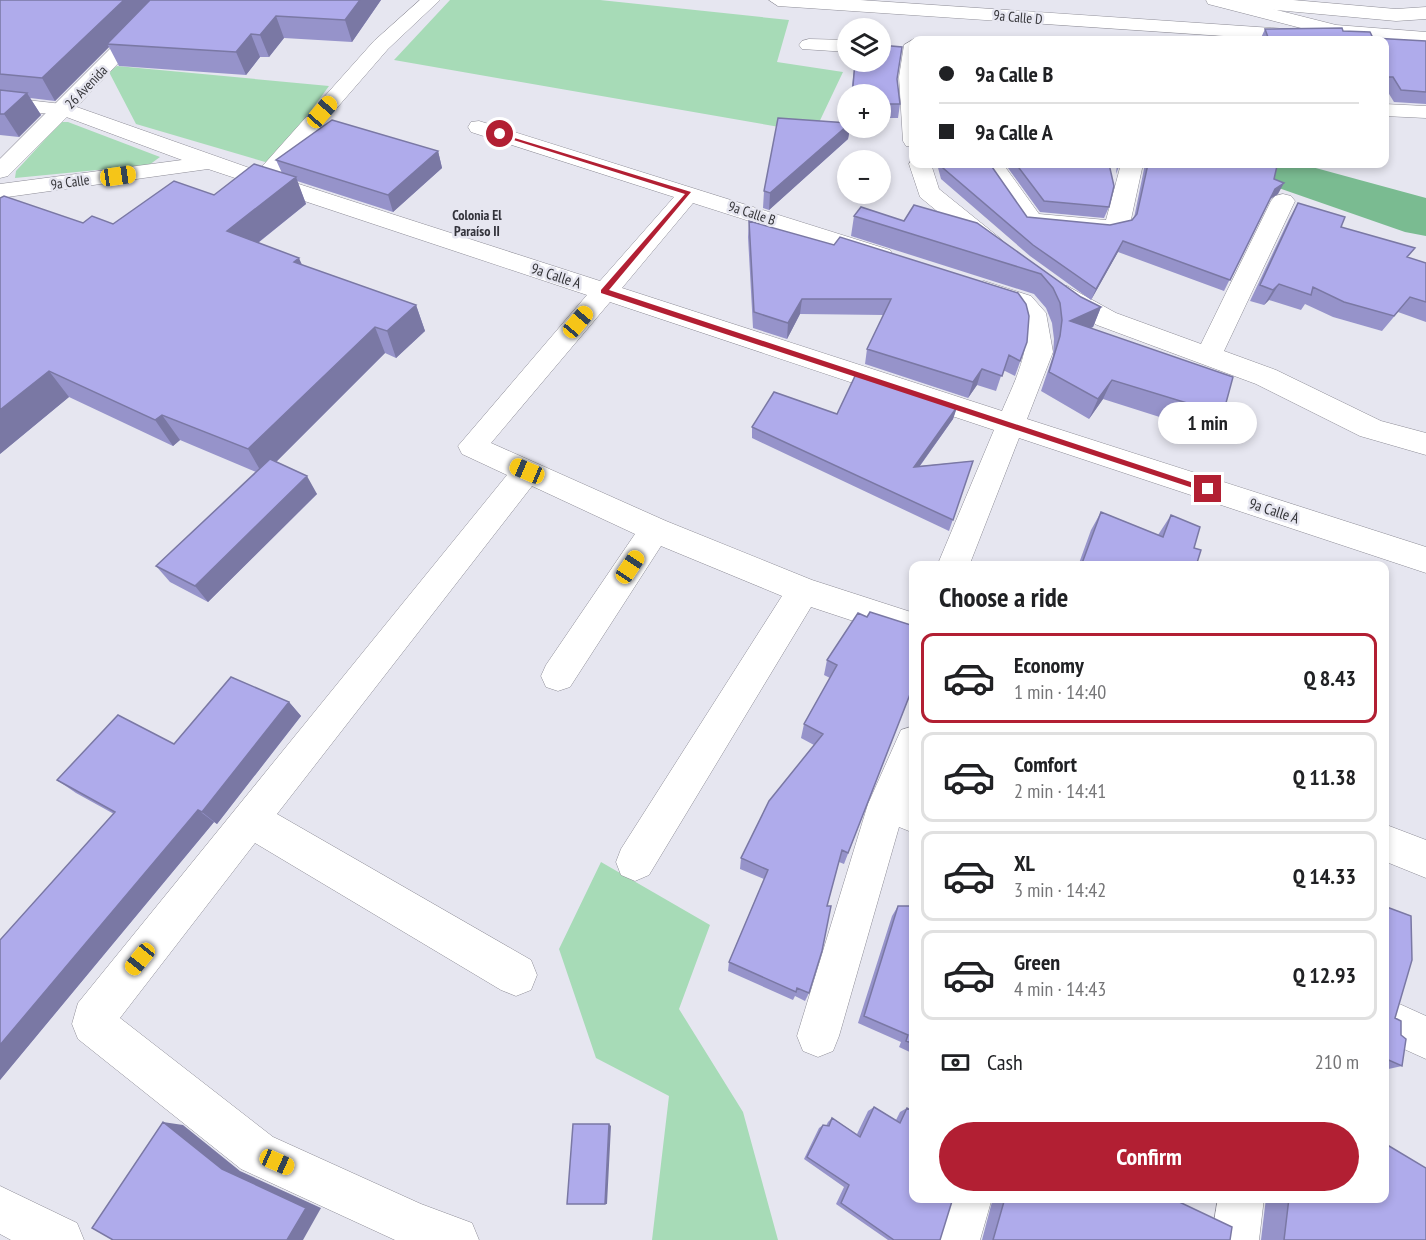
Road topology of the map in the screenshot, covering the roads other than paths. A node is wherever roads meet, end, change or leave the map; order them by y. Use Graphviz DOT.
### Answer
graph roads {
  1 [pos="169,0"];
  2 [pos="430,0"];
  3 [pos="778,0"];
  4 [pos="1072,0"];
  5 [pos="1215,0"];
  6 [pos="1232,0"];
  7 [pos="940,5"];
  8 [pos="1426,13"];
  9 [pos="1079,31"];
  10 [pos="1336,32"];
  11 [pos="915,36"];
  12 [pos="1426,38"];
  13 [pos="809,45"];
  14 [pos="908,45"];
  15 [pos="837,46"];
  16 [pos="909,77"];
  17 [pos="0,103"];
  18 [pos="64,109"];
  19 [pos="1389,110"];
  20 [pos="1426,112"];
  21 [pos="479,127"];
  22 [pos="212,163"];
  23 [pos="921,168"];
  24 [pos="995,168"];
  25 [pos="1131,168"];
  26 [pos="0,171"];
  27 [pos="263,179"];
  28 [pos="0,191"];
  29 [pos="689,193"];
  30 [pos="1283,201"];
  31 [pos="901,262"];
  32 [pos="968,283"];
  33 [pos="604,291"];
  34 [pos="1209,354"];
  35 [pos="1012,425"];
  36 [pos="1426,444"];
  37 [pos="527,471"];
  38 [pos="655,530"];
  39 [pos="1426,560"];
  40 [pos="955,561"];
  41 [pos="803,591"];
  42 [pos="909,625"];
  43 [pos="558,676"];
  44 [pos="909,768"];
  45 [pos="901,809"];
  46 [pos="252,820"];
  47 [pos="1389,844"];
  48 [pos="1426,859"];
  49 [pos="635,862"];
  50 [pos="516,975"];
  51 [pos="1389,1020"];
  52 [pos="818,1036"];
  53 [pos="1426,1038"];
  54 [pos="967,1203"];
  55 [pos="1240,1203"];
  56 [pos="0,1209"];
  57 [pos="60,1240"];
  58 [pos="455,1240"];
  59 [pos="956,1240"];
  60 [pos="1235,1240"];
  1 -- 18 [label="street, 26 Avenida"];
  2 -- 27 [label="street"];
  3 -- 7 [label="street, 9a Calle D"];
  4 -- 9 [label="street"];
  5 -- 10 [label="street"];
  6 -- 8 [label="street"];
  7 -- 9 [label="street, 9a Calle D"];
  7 -- 11 [label="street"];
  9 -- 10 [label="street, 9a Calle D"];
  10 -- 12 [label="street"];
  13 -- 15 [label="street"];
  14 -- 16 [label="street"];
  17 -- 18 [label="street, 9a Calle A"];
  18 -- 22 [label="street, 9a Calle A"];
  18 -- 26 [label="street, 26 Avenida"];
  19 -- 20 [label="street"];
  21 -- 29 [label="street, 9a Calle B"];
  22 -- 27 [label="street, 9a Calle A"];
  22 -- 28 [label="street, 9a Calle"];
  23 -- 34 [label="street"];
  24 -- 25 [label="street"];
  27 -- 33 [label="street, 9a Calle A"];
  29 -- 31 [label="street, 9a Calle B"];
  29 -- 33 [label="street"];
  30 -- 34 [label="street"];
  32 -- 35 [label="street"];
  33 -- 35 [label="street, 9a Calle A"];
  33 -- 37 [label="street"];
  34 -- 36 [label="street"];
  35 -- 39 [label="street, 9a Calle A"];
  35 -- 40 [label="street"];
  37 -- 38 [label="street"];
  37 -- 46 [label="street"];
  38 -- 41 [label="street"];
  38 -- 43 [label="street"];
  41 -- 42 [label="street"];
  41 -- 49 [label="street"];
  44 -- 45 [label="street"];
  45 -- 52 [label="street"];
  46 -- 50 [label="street"];
  46 -- 58 [label="street"];
  47 -- 48 [label="street"];
  51 -- 53 [label="street"];
  54 -- 59 [label="street"];
  55 -- 60 [label="street"];
  56 -- 57 [label="street"];
}
